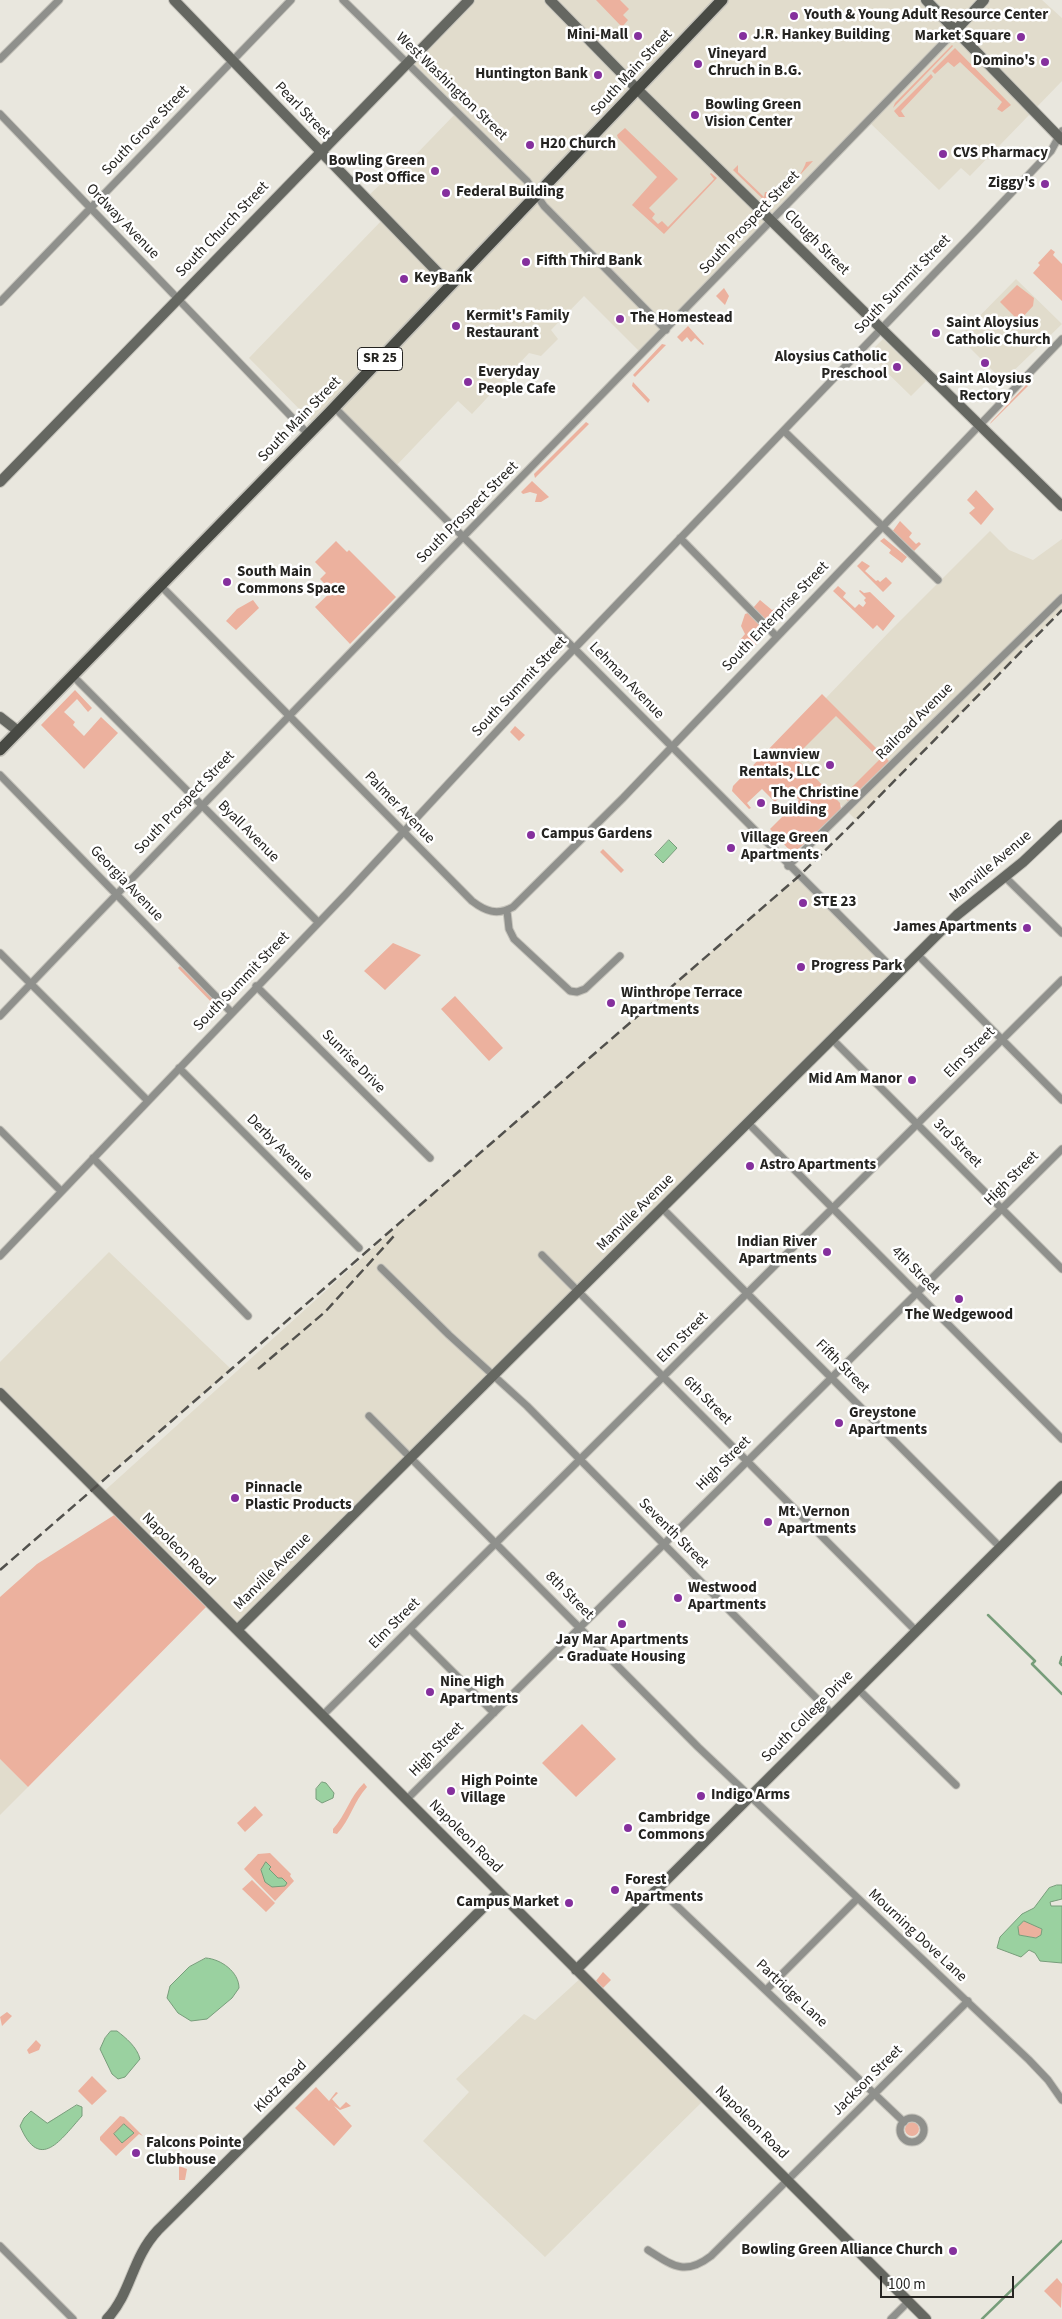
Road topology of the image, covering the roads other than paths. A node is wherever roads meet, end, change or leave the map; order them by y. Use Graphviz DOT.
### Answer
graph roads {
  1 [pos="59,0"];
  2 [pos="174,0"];
  3 [pos="291,0"];
  4 [pos="343,0"];
  5 [pos="469,0"];
  6 [pos="550,0"];
  7 [pos="722,0"];
  8 [pos="926,0"];
  9 [pos="984,0"];
  10 [pos="956,30"];
  11 [pos="0,59"];
  12 [pos="232,61"];
  13 [pos="407,63"];
  14 [pos="637,89"];
  15 [pos="0,114"];
  16 [pos="1061,136"];
  17 [pos="321,151"];
  18 [pos="537,195"];
  19 [pos="90,209"];
  20 [pos="772,220"];
  21 [pos="450,285"];
  22 [pos="177,300"];
  23 [pos="0,302"];
  24 [pos="880,328"];
  25 [pos="666,330"];
  26 [pos="1062,339"];
  27 [pos="334,407"];
  28 [pos="981,425"];
  29 [pos="784,431"];
  30 [pos="308,434"];
  31 [pos="0,482"];
  32 [pos="1062,506"];
  33 [pos="882,526"];
  34 [pos="464,537"];
  35 [pos="680,538"];
  36 [pos="938,580"];
  37 [pos="161,586"];
  38 [pos="1062,598"];
  39 [pos="778,636"];
  40 [pos="574,648"];
  41 [pos="73,676"];
  42 [pos="289,715"];
  43 [pos="0,717"];
  44 [pos="18,731"];
  45 [pos="672,747"];
  46 [pos="0,750"];
  47 [pos="0,775"];
  48 [pos="203,805"];
  49 [pos="1062,824"];
  50 [pos="402,832"];
  51 [pos="788,866"];
  52 [pos="1005,877"];
  53 [pos="116,894"];
  54 [pos="507,911"];
  55 [pos="318,922"];
  56 [pos="1062,933"];
  57 [pos="0,953"];
  58 [pos="917,954"];
  59 [pos="620,956"];
  60 [pos="898,974"];
  61 [pos="1062,980"];
  62 [pos="30,984"];
  63 [pos="256,986"];
  64 [pos="232,1013"];
  65 [pos="0,1016"];
  66 [pos="832,1039"];
  67 [pos="1002,1040"];
  68 [pos="179,1068"];
  69 [pos="1062,1100"];
  70 [pos="148,1101"];
  71 [pos="748,1123"];
  72 [pos="918,1123"];
  73 [pos="0,1130"];
  74 [pos="1062,1149"];
  75 [pos="93,1158"];
  76 [pos="430,1158"];
  77 [pos="61,1191"];
  78 [pos="662,1208"];
  79 [pos="833,1208"];
  80 [pos="1002,1208"];
  81 [pos="359,1248"];
  82 [pos="542,1255"];
  83 [pos="0,1256"];
  84 [pos="381,1268"];
  85 [pos="1062,1269"];
  86 [pos="578,1292"];
  87 [pos="747,1293"];
  88 [pos="916,1293"];
  89 [pos="248,1316"];
  90 [pos="494,1374"];
  91 [pos="663,1376"];
  92 [pos="832,1377"];
  93 [pos="0,1393"];
  94 [pos="369,1416"];
  95 [pos="1062,1439"];
  96 [pos="410,1457"];
  97 [pos="580,1460"];
  98 [pos="747,1461"];
  99 [pos="1062,1486"];
  100 [pos="496,1544"];
  101 [pos="664,1544"];
  102 [pos="1000,1547"];
  103 [pos="580,1627"];
  104 [pos="410,1629"];
  105 [pos="237,1630"];
  106 [pos="916,1631"];
  107 [pos="858,1689"];
  108 [pos="494,1713"];
  109 [pos="832,1714"];
  110 [pos="322,1716"];
  111 [pos="956,1784"];
  112 [pos="749,1796"];
  113 [pos="406,1800"];
  114 [pos="658,1888"];
  115 [pos="498,1892"];
  116 [pos="857,1899"];
  117 [pos="576,1970"];
  118 [pos="766,1990"];
  119 [pos="968,2001"];
  120 [pos="876,2093"];
  121 [pos="1062,2100"];
  122 [pos="904,2122"];
  123 [pos="787,2181"];
  124 [pos="0,2246"];
  125 [pos="648,2250"];
  126 [pos="908,2302"];
  127 [pos="73,2319"];
  128 [pos="107,2319"];
  129 [pos="891,2319"];
  130 [pos="926,2319"];
  1 -- 11 [label="street"];
  2 -- 12 [label="street, Pearl Street"];
  3 -- 12 [label="street, South Grove Street"];
  4 -- 13 [label="street, West Washington Street"];
  5 -- 13 [label="street, South Church Street"];
  6 -- 14 [label="street, Clough Street"];
  7 -- 14 [label="main road, South Main Street / SR 25"];
  8 -- 10 [label="street"];
  9 -- 10 [label="street"];
  10 -- 16 [label="street"];
  10 -- 20 [label="street, South Prospect Street"];
  12 -- 17 [label="street, Pearl Street"];
  12 -- 19 [label="street, South Grove Street"];
  13 -- 17 [label="street, South Church Street"];
  13 -- 18 [label="street, West Washington Street"];
  14 -- 18 [label="main road, South Main Street / SR 25"];
  14 -- 20 [label="street, Clough Street"];
  15 -- 19 [label="street, Ordway Avenue"];
  16 -- 24 [label="street, South Summit Street"];
  17 -- 21 [label="street, Pearl Street"];
  17 -- 22 [label="street, South Church Street"];
  18 -- 21 [label="main road, South Main Street / SR 25"];
  18 -- 25 [label="street, West Washington Street"];
  19 -- 22 [label="street, Ordway Avenue"];
  19 -- 23 [label="street, South Grove Street"];
  20 -- 24 [label="street, Clough Street"];
  20 -- 25 [label="street, South Prospect Street"];
  21 -- 27 [label="main road, South Main Street / SR 25"];
  22 -- 30 [label="street, Ordway Avenue"];
  22 -- 31 [label="street, South Church Street"];
  24 -- 28 [label="street, Clough Street"];
  24 -- 29 [label="street, South Summit Street"];
  25 -- 34 [label="street, South Prospect Street"];
  26 -- 28 [label="street, South Enterprise Street"];
  27 -- 30 [label="main road, South Main Street / SR 25"];
  27 -- 34 [label="street, Lehman Avenue"];
  28 -- 32 [label="street, Clough Street"];
  28 -- 33 [label="street, South Enterprise Street"];
  29 -- 33 [label="street"];
  29 -- 35 [label="street, South Summit Street"];
  30 -- 37 [label="main road, South Main Street / SR 25"];
  33 -- 36 [label="street"];
  33 -- 39 [label="street, South Enterprise Street"];
  34 -- 40 [label="street, Lehman Avenue"];
  34 -- 42 [label="street, South Prospect Street"];
  35 -- 39 [label="street"];
  35 -- 40 [label="street, South Summit Street"];
  37 -- 41 [label="main road, South Main Street / SR 25"];
  37 -- 42 [label="street, Palmer Avenue"];
  38 -- 51 [label="street, Railroad Avenue"];
  39 -- 45 [label="street, South Enterprise Street"];
  40 -- 45 [label="street, Lehman Avenue"];
  40 -- 50 [label="street, South Summit Street"];
  41 -- 44 [label="main road, South Main Street / SR 25"];
  41 -- 48 [label="street, Byall Avenue"];
  42 -- 48 [label="street, South Prospect Street"];
  42 -- 50 [label="street, Palmer Avenue"];
  43 -- 44 [label="street"];
  44 -- 46 [label="main road, South Main Street / SR 25"];
  45 -- 51 [label="street, Lehman Avenue"];
  45 -- 54 [label="street, South Enterprise Street"];
  47 -- 53 [label="street, Georgia Avenue"];
  48 -- 53 [label="street, South Prospect Street"];
  48 -- 55 [label="street, Byall Avenue"];
  49 -- 52 [label="street, Manville Avenue"];
  50 -- 54 [label="street, Palmer Avenue"];
  50 -- 55 [label="street, South Summit Street"];
  51 -- 60 [label="street, Lehman Avenue"];
  52 -- 56 [label="street"];
  52 -- 58 [label="street, Manville Avenue"];
  53 -- 62 [label="street, South Prospect Street"];
  53 -- 64 [label="street, Georgia Avenue"];
  54 -- 59 [label="street"];
  55 -- 63 [label="street, South Summit Street"];
  57 -- 62 [label="street"];
  58 -- 60 [label="street, Manville Avenue"];
  58 -- 67 [label="street"];
  60 -- 66 [label="street, Manville Avenue"];
  61 -- 67 [label="street, Elm Street"];
  62 -- 65 [label="street, South Prospect Street"];
  62 -- 70 [label="street"];
  63 -- 64 [label="street, South Summit Street"];
  63 -- 76 [label="street, Sunrise Drive"];
  64 -- 68 [label="street, South Summit Street"];
  66 -- 71 [label="street, Manville Avenue"];
  66 -- 72 [label="street, 3rd Street"];
  67 -- 69 [label="street"];
  67 -- 72 [label="street, Elm Street"];
  68 -- 70 [label="street, South Summit Street"];
  68 -- 81 [label="street, Derby Avenue"];
  70 -- 75 [label="street, South Summit Street"];
  71 -- 78 [label="street, Manville Avenue"];
  71 -- 79 [label="street, 4th Street"];
  72 -- 79 [label="street, Elm Street"];
  72 -- 80 [label="street, 3rd Street"];
  73 -- 77 [label="street"];
  74 -- 80 [label="street, High Street"];
  75 -- 77 [label="street, South Summit Street"];
  75 -- 89 [label="street"];
  77 -- 83 [label="street, South Summit Street"];
  78 -- 86 [label="street, Manville Avenue"];
  78 -- 87 [label="street, Fifth Street"];
  79 -- 87 [label="street, Elm Street"];
  79 -- 88 [label="street, 4th Street"];
  80 -- 85 [label="street, 3rd Street"];
  80 -- 88 [label="street, High Street"];
  82 -- 86 [label="street, 6th Street"];
  84 -- 90 [label="street"];
  86 -- 90 [label="street, Manville Avenue"];
  86 -- 91 [label="street, 6th Street"];
  87 -- 91 [label="street, Elm Street"];
  87 -- 92 [label="street, Fifth Street"];
  88 -- 92 [label="street, High Street"];
  88 -- 95 [label="street, 4th Street"];
  90 -- 96 [label="street, Manville Avenue"];
  90 -- 97 [label="street, Seventh Street"];
  91 -- 97 [label="street, Elm Street"];
  91 -- 98 [label="street, 6th Street"];
  92 -- 98 [label="street, High Street"];
  92 -- 102 [label="street, Fifth Street"];
  93 -- 105 [label="street, Napoleon Road"];
  94 -- 96 [label="street, 8th Street"];
  96 -- 100 [label="street, 8th Street"];
  96 -- 105 [label="street, Manville Avenue"];
  97 -- 100 [label="street, Elm Street"];
  97 -- 101 [label="street, Seventh Street"];
  98 -- 101 [label="street, High Street"];
  98 -- 106 [label="street, 6th Street"];
  99 -- 102 [label="street, South College Drive"];
  100 -- 103 [label="street, 8th Street"];
  100 -- 104 [label="street, Elm Street"];
  101 -- 103 [label="street, High Street"];
  101 -- 109 [label="street, Seventh Street"];
  102 -- 106 [label="street, South College Drive"];
  103 -- 108 [label="street, High Street"];
  103 -- 112 [label="street, 8th Street"];
  104 -- 108 [label="street"];
  104 -- 110 [label="street, Elm Street"];
  105 -- 110 [label="street, Napoleon Road"];
  106 -- 107 [label="street, South College Drive"];
  107 -- 109 [label="street, South College Drive"];
  107 -- 111 [label="street"];
  108 -- 113 [label="street, High Street"];
  109 -- 112 [label="street, South College Drive"];
  110 -- 113 [label="street, Napoleon Road"];
  112 -- 114 [label="street, South College Drive"];
  112 -- 116 [label="street, Mourning Dove Lane"];
  113 -- 115 [label="street, Napoleon Road"];
  114 -- 117 [label="street, South College Drive"];
  114 -- 118 [label="street, Partridge Lane"];
  115 -- 117 [label="street, Napoleon Road"];
  115 -- 128 [label="street, Klotz Road"];
  116 -- 118 [label="street"];
  116 -- 119 [label="street, Mourning Dove Lane"];
  117 -- 123 [label="street, Napoleon Road"];
  118 -- 120 [label="street, Partridge Lane"];
  119 -- 120 [label="street, Jackson Street"];
  119 -- 121 [label="street, Mourning Dove Lane"];
  120 -- 122 [label="street, Partridge Lane"];
  120 -- 123 [label="street, Jackson Street"];
  123 -- 125 [label="street, Jackson Street"];
  123 -- 126 [label="street, Napoleon Road"];
  124 -- 127 [label="street"];
  126 -- 129 [label="street"];
  126 -- 130 [label="street, Napoleon Road"];
}
